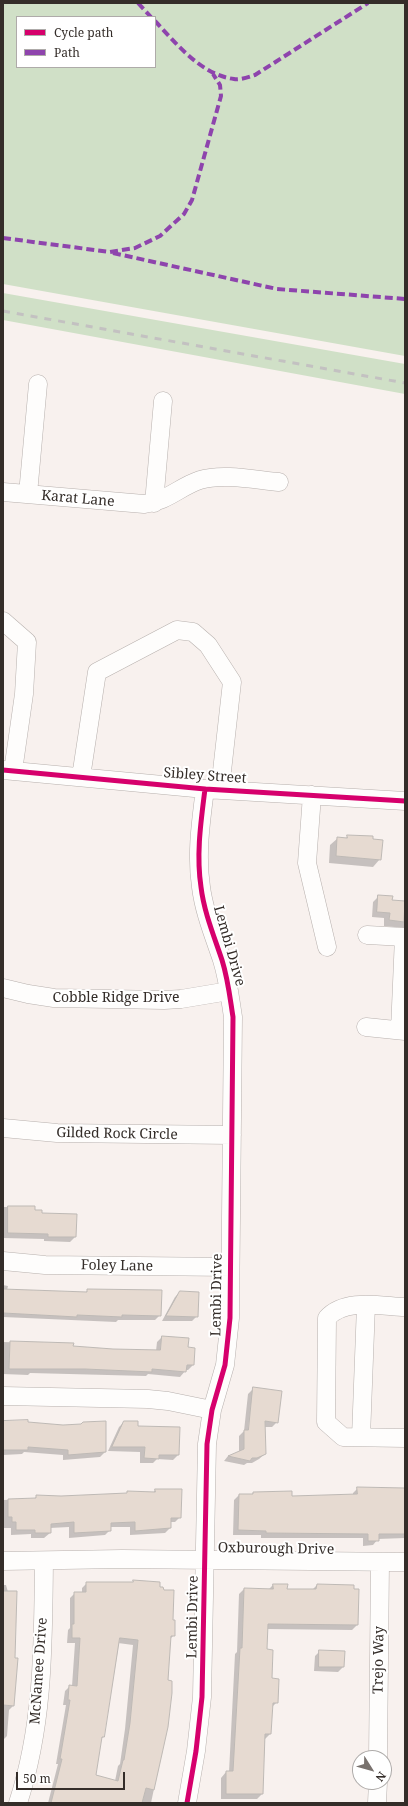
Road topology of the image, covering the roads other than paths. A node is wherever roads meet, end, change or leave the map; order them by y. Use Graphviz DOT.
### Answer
graph roads {
  1 [pos="38,384"];
  2 [pos="163,401"];
  3 [pos="279,482"];
  4 [pos="3,492"];
  5 [pos="28,494"];
  6 [pos="154,503"];
  7 [pos="3,621"];
  8 [pos="8,770"];
  9 [pos="81,777"];
  10 [pos="212,789"];
  11 [pos="312,795"];
  12 [pos="405,801"];
  13 [pos="367,935"];
  14 [pos="404,937"];
  15 [pos="326,947"];
  16 [pos="404,984"];
  17 [pos="3,988"];
  18 [pos="230,991"];
  19 [pos="366,1027"];
  20 [pos="402,1031"];
  21 [pos="3,1128"];
  22 [pos="232,1135"];
  23 [pos="3,1261"];
  24 [pos="230,1267"];
  25 [pos="366,1305"];
  26 [pos="405,1307"];
  27 [pos="3,1396"];
  28 [pos="212,1410"];
  29 [pos="361,1437"];
  30 [pos="405,1438"];
  31 [pos="206,1560"];
  32 [pos="3,1561"];
  33 [pos="44,1561"];
  34 [pos="380,1562"];
  35 [pos="405,1562"];
  36 [pos="378,1750"];
  37 [pos="378,1790"];
  38 [pos="18,1803"];
  39 [pos="187,1803"];
  40 [pos="377,1803"];
  1 -- 5 [label="street"];
  2 -- 6 [label="street"];
  3 -- 6 [label="street, Karat Lane"];
  4 -- 5 [label="street, Karat Lane"];
  5 -- 6 [label="street, Karat Lane"];
  7 -- 8 [label="street, Sibley Street"];
  8 -- 9 [label="street, Sibley Street"];
  9 -- 10 [label="street, Sibley Street"];
  9 -- 10 [label="street, Lembi Drive"];
  10 -- 11 [label="street, Sibley Street"];
  10 -- 18 [label="street, Lembi Drive"];
  11 -- 12 [label="street, Sibley Street"];
  11 -- 15 [label="street"];
  13 -- 14 [label="street"];
  14 -- 16 [label="street"];
  16 -- 20 [label="street"];
  17 -- 18 [label="street, Cobble Ridge Drive"];
  18 -- 22 [label="street, Lembi Drive"];
  19 -- 20 [label="street"];
  21 -- 22 [label="street, Gilded Rock Circle"];
  22 -- 24 [label="street, Lembi Drive"];
  23 -- 24 [label="street, Foley Lane"];
  24 -- 28 [label="street, Lembi Drive"];
  25 -- 26 [label="street"];
  25 -- 29 [label="street"];
  25 -- 29 [label="street"];
  27 -- 28 [label="street"];
  28 -- 31 [label="street, Lembi Drive"];
  29 -- 30 [label="street"];
  31 -- 33 [label="street, Oxburough Drive"];
  31 -- 34 [label="street, Oxburough Drive"];
  31 -- 39 [label="street, Lembi Drive"];
  32 -- 33 [label="street, Oxburough Drive"];
  33 -- 38 [label="street, McNamee Drive"];
  34 -- 35 [label="street, Oxburough Drive"];
  34 -- 36 [label="street, Trejo Way"];
  37 -- 40 [label="street"];
}
